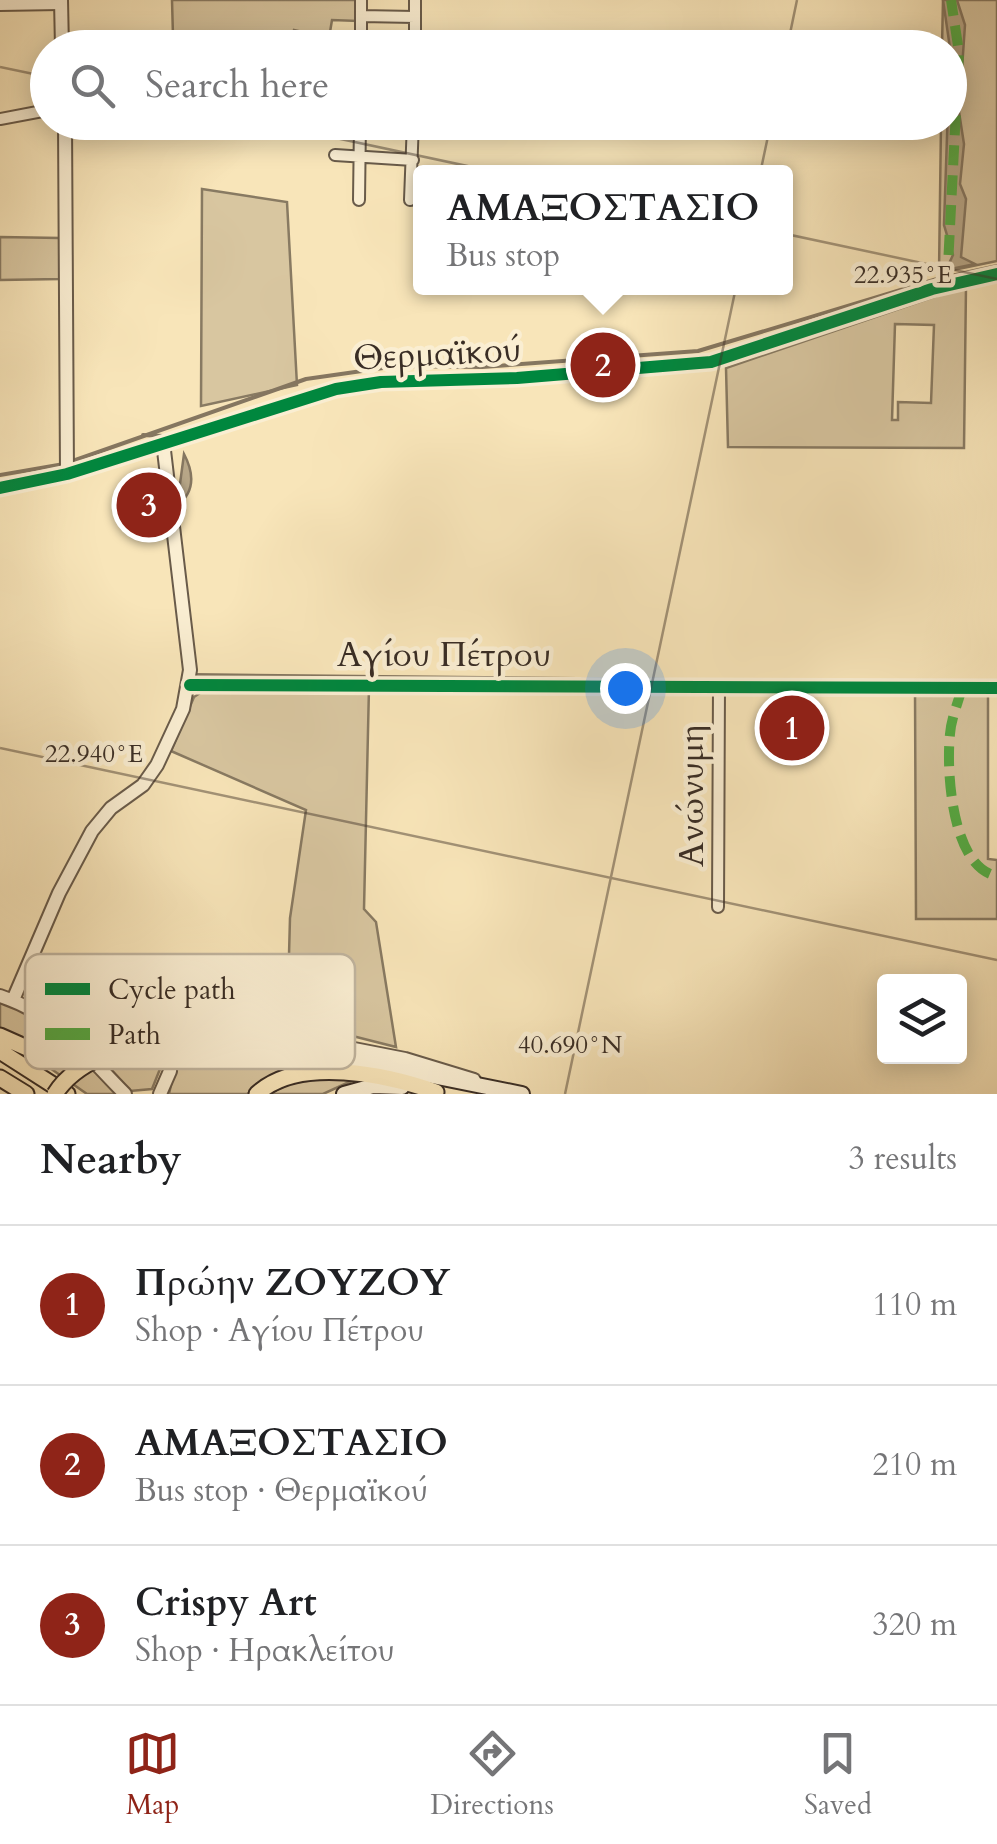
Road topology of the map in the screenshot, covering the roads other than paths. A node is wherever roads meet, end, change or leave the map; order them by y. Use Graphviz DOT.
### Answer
graph roads {
  1 [pos="361,0"];
  2 [pos="416,0"];
  3 [pos="61,2"];
  4 [pos="0,6"];
  5 [pos="361,16"];
  6 [pos="415,17"];
  7 [pos="62,30"];
  8 [pos="361,30"];
  9 [pos="415,30"];
  10 [pos="30,113"];
  11 [pos="0,119"];
  12 [pos="65,140"];
  13 [pos="360,140"];
  14 [pos="413,140"];
  15 [pos="335,156"];
  16 [pos="360,159"];
  17 [pos="413,160"];
  18 [pos="360,200"];
  19 [pos="410,200"];
  20 [pos="997,274"];
  21 [pos="163,442"];
  22 [pos="67,474"];
  23 [pos="0,488"];
  24 [pos="190,684"];
  25 [pos="719,686"];
  26 [pos="997,688"];
  27 [pos="718,906"];
  28 [pos="28,954"];
  29 [pos="25,961"];
  30 [pos="6,998"];
  31 [pos="0,1036"];
  32 [pos="25,1047"];
  33 [pos="355,1049"];
  34 [pos="0,1051"];
  35 [pos="355,1060"];
  36 [pos="25,1067"];
  37 [pos="28,1069"];
  38 [pos="81,1069"];
  39 [pos="102,1069"];
  40 [pos="170,1069"];
  41 [pos="0,1078"];
  42 [pos="481,1084"];
  43 [pos="160,1093"];
  44 [pos="440,1093"];
  45 [pos="516,1093"];
  46 [pos="26,1094"];
  47 [pos="55,1094"];
  48 [pos="67,1094"];
  49 [pos="125,1094"];
  50 [pos="257,1094"];
  51 [pos="344,1094"];
  1 -- 5 [label="street"];
  2 -- 6 [label="street"];
  3 -- 4 [label="street"];
  3 -- 7 [label="street"];
  5 -- 6 [label="street"];
  5 -- 8 [label="street"];
  6 -- 9 [label="street"];
  10 -- 11 [label="street"];
  12 -- 22 [label="street"];
  13 -- 16 [label="street"];
  14 -- 17 [label="street"];
  15 -- 16 [label="street"];
  16 -- 17 [label="street"];
  16 -- 18 [label="street"];
  17 -- 19 [label="street"];
  20 -- 21 [label="street, Θερμαϊκού"];
  21 -- 22 [label="street, Θερμαϊκού"];
  21 -- 24 [label="street"];
  22 -- 23 [label="street, Θερμαϊκού"];
  24 -- 25 [label="street, Αγίου Πέτρου"];
  24 -- 28 [label="street"];
  25 -- 26 [label="street, Αγίου Πέτρου"];
  25 -- 27 [label="street, Ανώνυμη"];
  29 -- 30 [label="street"];
  31 -- 32 [label="highway, bridge"];
  33 -- 42 [label="street"];
  34 -- 36 [label="highway"];
  35 -- 42 [label="main road"];
  37 -- 48 [label="highway"];
  38 -- 47 [label="highway, bridge"];
  39 -- 49 [label="street"];
  40 -- 43 [label="street"];
  41 -- 46 [label="highway"];
  42 -- 45 [label="main road"];
  44 -- 50 [label="highway"];
  44 -- 51 [label="main road"];
}
